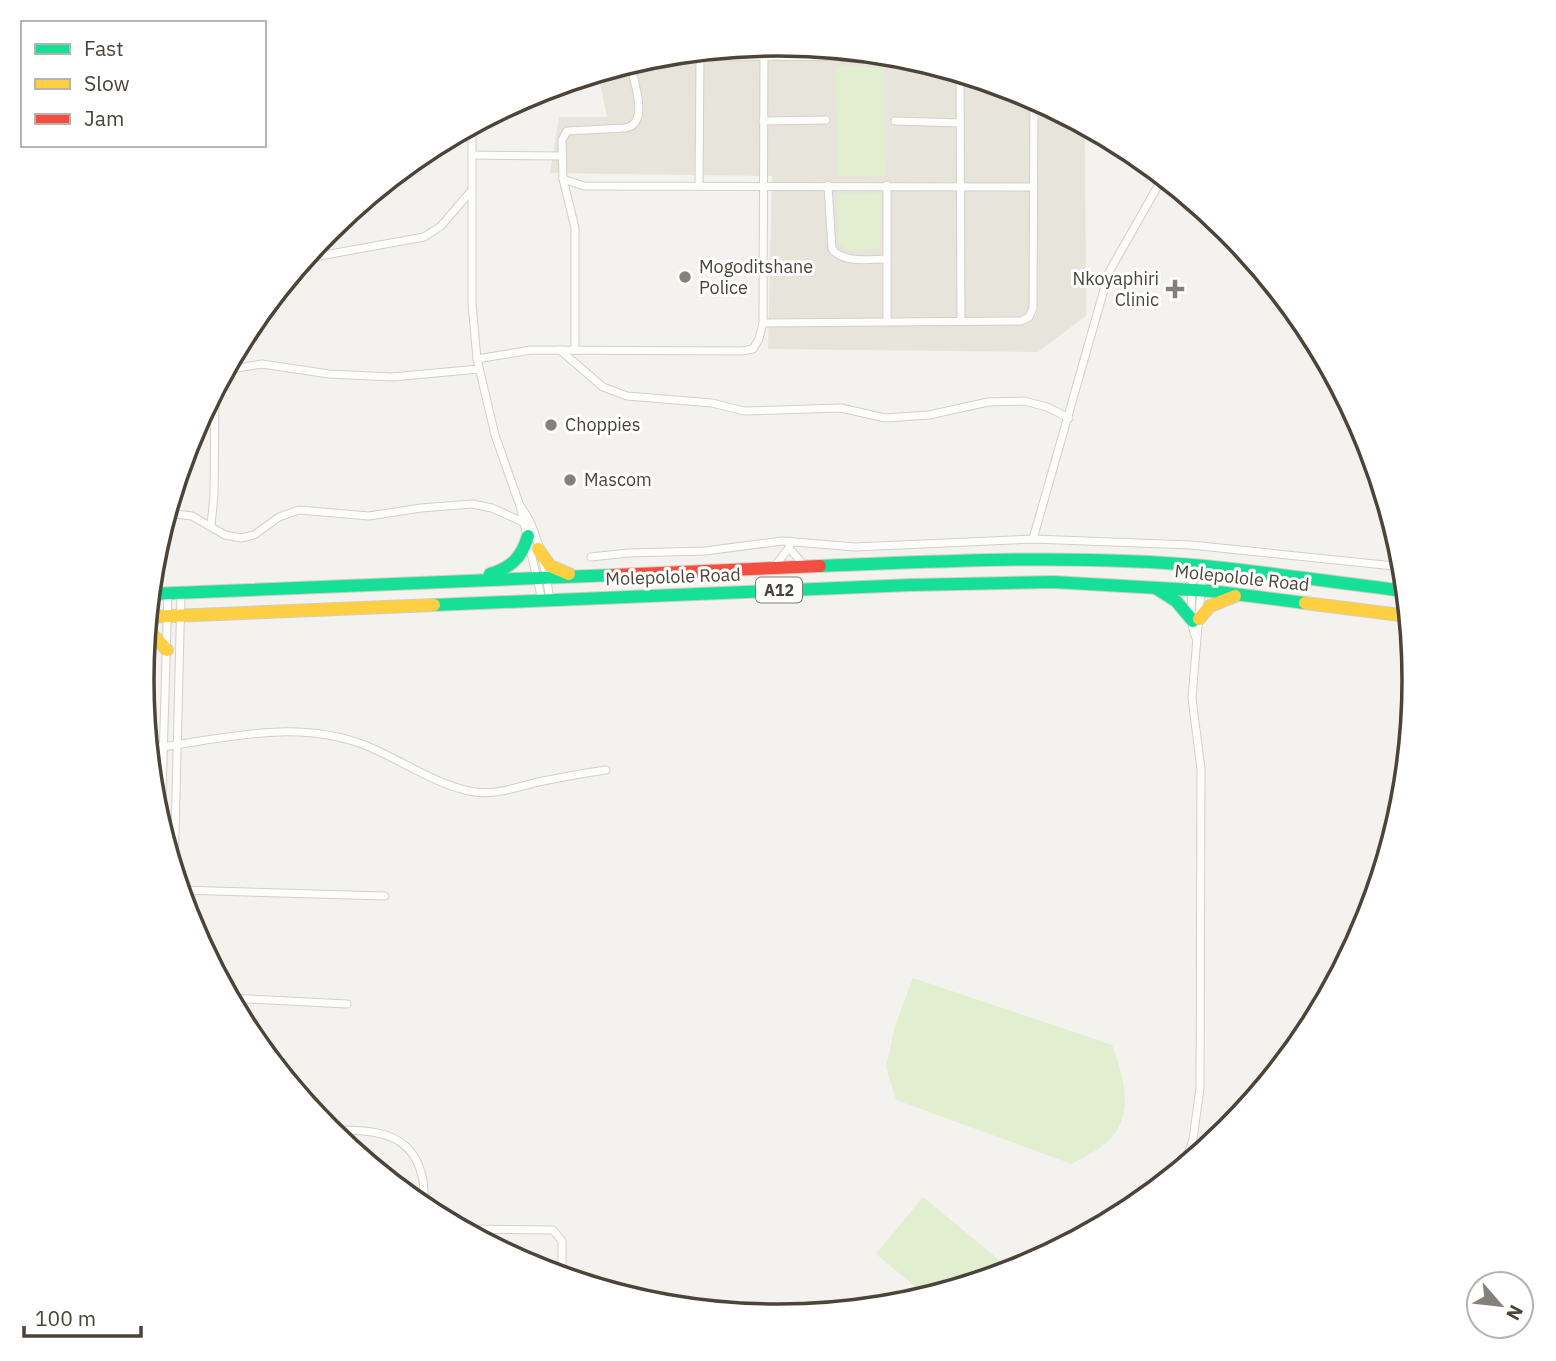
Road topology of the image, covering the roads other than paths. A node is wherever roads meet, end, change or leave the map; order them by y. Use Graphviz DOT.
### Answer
graph roads {
  1 [pos="754,57"];
  2 [pos="763,57"];
  3 [pos="819,57"];
  4 [pos="700,61"];
  5 [pos="632,73"];
  6 [pos="960,83"];
  7 [pos="1034,111"];
  8 [pos="826,120"];
  9 [pos="763,121"];
  10 [pos="895,121"];
  11 [pos="960,123"];
  12 [pos="472,137"];
  13 [pos="472,155"];
  14 [pos="562,156"];
  15 [pos="563,179"];
  16 [pos="699,185"];
  17 [pos="763,185"];
  18 [pos="828,185"];
  19 [pos="887,185"];
  20 [pos="1158,185"];
  21 [pos="961,186"];
  22 [pos="1034,187"];
  23 [pos="471,191"];
  24 [pos="320,256"];
  25 [pos="887,259"];
  26 [pos="961,320"];
  27 [pos="887,321"];
  28 [pos="762,323"];
  29 [pos="560,350"];
  30 [pos="575,350"];
  31 [pos="477,359"];
  32 [pos="237,368"];
  33 [pos="479,369"];
  34 [pos="215,411"];
  35 [pos="1069,418"];
  36 [pos="520,506"];
  37 [pos="176,514"];
  38 [pos="523,522"];
  39 [pos="211,526"];
  40 [pos="528,536"];
  41 [pos="1033,540"];
  42 [pos="790,544"];
  43 [pos="538,549"];
  44 [pos="592,557"];
  45 [pos="1199,566"];
  46 [pos="1392,566"];
  47 [pos="806,567"];
  48 [pos="773,568"];
  49 [pos="576,576"];
  50 [pos="542,578"];
  51 [pos="473,579"];
  52 [pos="1153,587"];
  53 [pos="1197,590"];
  54 [pos="1396,590"];
  55 [pos="174,592"];
  56 [pos="160,593"];
  57 [pos="1242,594"];
  58 [pos="546,600"];
  59 [pos="1399,615"];
  60 [pos="157,617"];
  61 [pos="174,617"];
  62 [pos="1196,620"];
  63 [pos="155,638"];
  64 [pos="167,650"];
  65 [pos="179,663"];
  66 [pos="166,664"];
  67 [pos="177,745"];
  68 [pos="158,747"];
  69 [pos="162,747"];
  70 [pos="606,769"];
  71 [pos="161,771"];
  72 [pos="161,775"];
  73 [pos="175,841"];
  74 [pos="190,890"];
  75 [pos="385,896"];
  76 [pos="241,1000"];
  77 [pos="347,1004"];
  78 [pos="345,1130"];
  79 [pos="1190,1150"];
  80 [pos="424,1195"];
  81 [pos="479,1228"];
  82 [pos="562,1266"];
  1 -- 2 [label="street"];
  2 -- 3 [label="street"];
  2 -- 9 [label="street"];
  4 -- 16 [label="street"];
  5 -- 14 [label="street"];
  6 -- 11 [label="street"];
  7 -- 22 [label="street"];
  8 -- 9 [label="street"];
  9 -- 17 [label="street"];
  10 -- 11 [label="street"];
  11 -- 21 [label="street"];
  12 -- 13 [label="street"];
  13 -- 14 [label="street"];
  13 -- 23 [label="street"];
  14 -- 15 [label="street"];
  15 -- 16 [label="street"];
  15 -- 30 [label="street"];
  16 -- 17 [label="street"];
  17 -- 18 [label="street"];
  17 -- 28 [label="street"];
  18 -- 19 [label="street"];
  18 -- 25 [label="street"];
  19 -- 21 [label="street"];
  19 -- 25 [label="street"];
  20 -- 35 [label="street"];
  21 -- 22 [label="street"];
  21 -- 26 [label="street"];
  22 -- 26 [label="street"];
  23 -- 24 [label="street"];
  23 -- 31 [label="street"];
  25 -- 27 [label="street"];
  26 -- 27 [label="street"];
  27 -- 28 [label="street"];
  28 -- 30 [label="street"];
  29 -- 30 [label="street"];
  29 -- 31 [label="street"];
  29 -- 35 [label="street"];
  31 -- 33 [label="street"];
  32 -- 33 [label="street"];
  33 -- 36 [label="street"];
  34 -- 39 [label="street"];
  35 -- 41 [label="street"];
  36 -- 38 [label="street"];
  36 -- 43 [label="street"];
  37 -- 39 [label="street"];
  38 -- 39 [label="street"];
  38 -- 40 [label="street"];
  40 -- 50 [label="street"];
  40 -- 51 [label="main road"];
  41 -- 42 [label="street"];
  41 -- 46 [label="street"];
  42 -- 44 [label="street"];
  42 -- 47 [label="street"];
  42 -- 48 [label="street"];
  43 -- 49 [label="main road"];
  43 -- 50 [label="street"];
  45 -- 47 [label="main road, Molepolole Road / A12"];
  45 -- 53 [label="street"];
  45 -- 54 [label="main road, Molepolole Road / A12"];
  47 -- 48 [label="main road, Molepolole Road / A12"];
  48 -- 49 [label="main road, Molepolole Road / A12"];
  49 -- 50 [label="main road, Molepolole Road / A12"];
  50 -- 51 [label="main road, Molepolole Road / A12"];
  50 -- 58 [label="street"];
  51 -- 55 [label="main road, Molepolole Road / A12"];
  52 -- 53 [label="main road, Molepolole Road / A12"];
  52 -- 58 [label="main road, Molepolole Road / A12"];
  52 -- 62 [label="main road"];
  53 -- 57 [label="main road, Molepolole Road / A12"];
  53 -- 62 [label="street"];
  55 -- 56 [label="main road, Molepolole Road / A12"];
  55 -- 61 [label="street"];
  55 -- 61 [label="street"];
  57 -- 59 [label="main road, Molepolole Road / A12"];
  57 -- 62 [label="main road"];
  58 -- 61 [label="main road, Molepolole Road / A12"];
  60 -- 61 [label="main road, Molepolole Road / A12"];
  61 -- 64 [label="street"];
  61 -- 65 [label="street"];
  62 -- 79 [label="street"];
  63 -- 64 [label="main road"];
  64 -- 66 [label="street"];
  65 -- 66 [label="street"];
  65 -- 67 [label="street"];
  66 -- 69 [label="street"];
  67 -- 69 [label="street"];
  67 -- 70 [label="street"];
  67 -- 73 [label="street"];
  68 -- 69 [label="street"];
  69 -- 71 [label="street"];
  71 -- 72 [label="street"];
  74 -- 75 [label="street"];
  76 -- 77 [label="street"];
  78 -- 80 [label="street"];
  81 -- 82 [label="street"];
}
